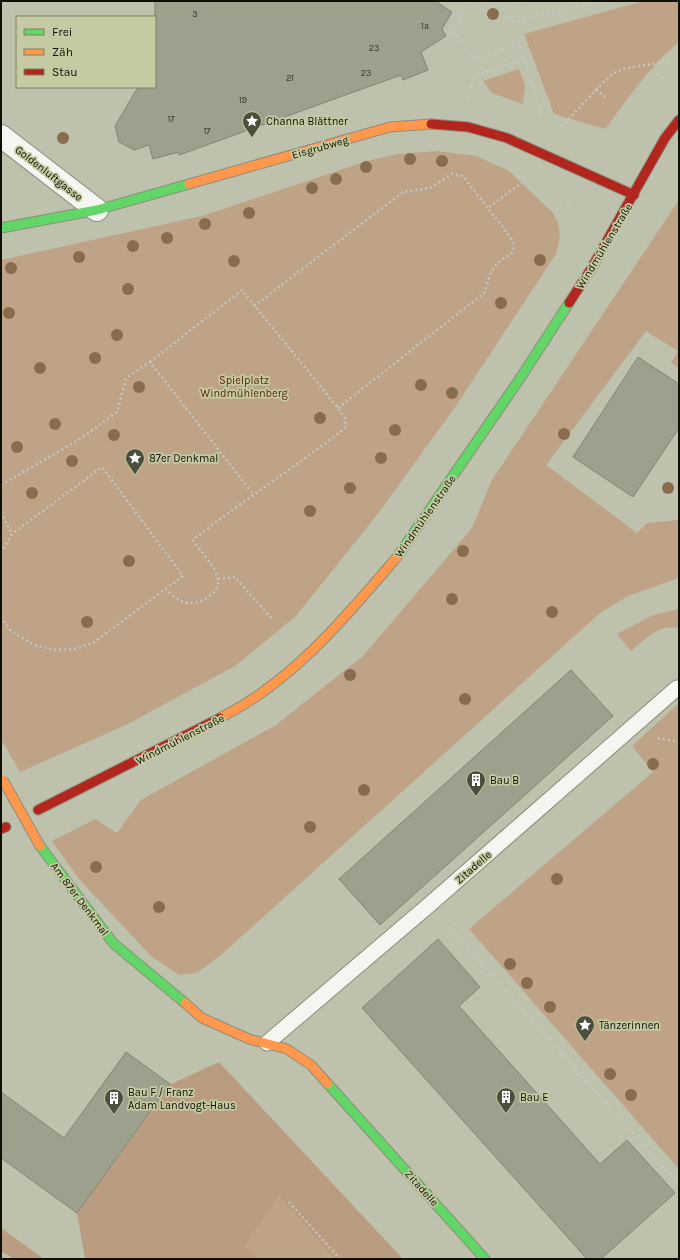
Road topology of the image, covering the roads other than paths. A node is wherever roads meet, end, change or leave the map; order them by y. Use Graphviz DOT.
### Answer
graph roads {
  1 [pos="679,120"];
  2 [pos="1,136"];
  3 [pos="634,195"];
  4 [pos="97,210"];
  5 [pos="1,228"];
  6 [pos="677,688"];
  7 [pos="2,778"];
  8 [pos="38,810"];
  9 [pos="183,1002"];
  10 [pos="267,1043"];
  11 [pos="485,1259"];
  1 -- 3 [label="street, Windmühlenstraße"];
  2 -- 4 [label="street, Goldenluftgasse"];
  3 -- 4 [label="street, Eisgrubweg"];
  3 -- 8 [label="street, Windmühlenstraße"];
  4 -- 5 [label="street, Eisgrubweg"];
  6 -- 10 [label="lane, Zitadelle"];
  7 -- 9 [label="street, Am 87er Denkmal, bridge"];
  9 -- 10 [label="street, Zitadelle"];
  10 -- 11 [label="street, Zitadelle"];
}
